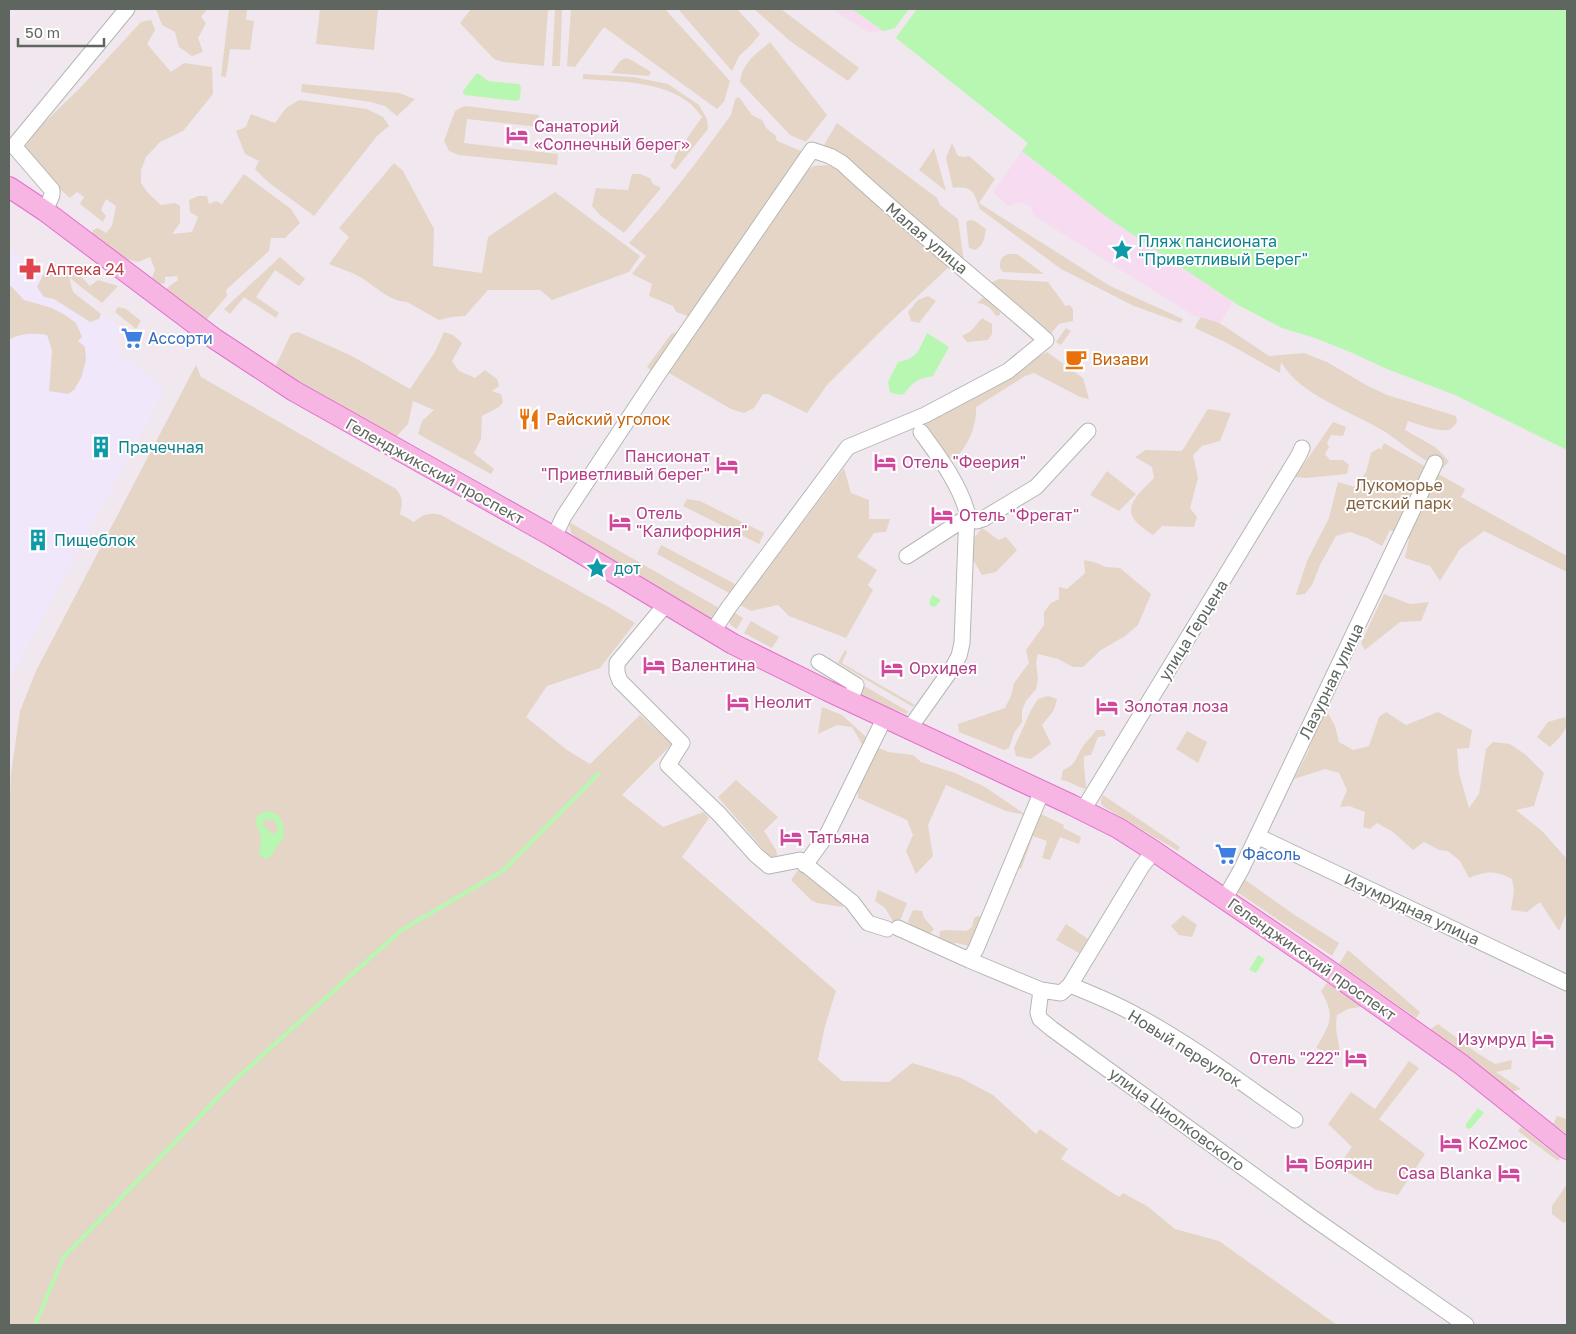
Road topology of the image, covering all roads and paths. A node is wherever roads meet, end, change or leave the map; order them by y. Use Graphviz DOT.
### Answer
graph roads {
  1 [pos="127,9"];
  2 [pos="9,187"];
  3 [pos="45,211"];
  4 [pos="1088,431"];
  5 [pos="922,432"];
  6 [pos="1302,448"];
  7 [pos="1435,463"];
  8 [pos="966,518"];
  9 [pos="554,537"];
  10 [pos="907,556"];
  11 [pos="666,604"];
  12 [pos="713,631"];
  13 [pos="819,662"];
  14 [pos="850,701"];
  15 [pos="884,717"];
  16 [pos="909,729"];
  17 [pos="1042,791"];
  18 [pos="1083,810"];
  19 [pos="1257,836"];
  20 [pos="1154,851"];
  21 [pos="805,865"];
  22 [pos="1225,898"];
  23 [pos="969,960"];
  24 [pos="1567,983"];
  25 [pos="1070,985"];
  26 [pos="1041,990"];
  27 [pos="1295,1120"];
  28 [pos="1567,1149"];
  29 [pos="1466,1325"];
  1 -- 3 [label="street"];
  2 -- 3 [label="main road, Геленджикский проспект"];
  3 -- 9 [label="main road, Геленджикский проспект"];
  4 -- 8 [label="street"];
  5 -- 8 [label="street"];
  6 -- 18 [label="street, улица Герцена"];
  7 -- 19 [label="street, Лазурная улица"];
  8 -- 10 [label="street"];
  8 -- 16 [label="street"];
  9 -- 11 [label="main road, Геленджикский проспект"];
  9 -- 12 [label="street, Малая улица"];
  11 -- 12 [label="main road, Геленджикский проспект"];
  11 -- 21 [label="street"];
  12 -- 14 [label="main road, Геленджикский проспект"];
  13 -- 14 [label="street"];
  14 -- 15 [label="main road, Геленджикский проспект"];
  15 -- 16 [label="main road, Геленджикский проспект"];
  15 -- 21 [label="street"];
  16 -- 17 [label="main road, Геленджикский проспект"];
  17 -- 18 [label="main road, Геленджикский проспект"];
  17 -- 23 [label="street"];
  18 -- 20 [label="main road, Геленджикский проспект"];
  19 -- 22 [label="street, Лазурная улица"];
  19 -- 24 [label="street, Изумрудная улица"];
  20 -- 22 [label="main road, Геленджикский проспект"];
  20 -- 25 [label="street"];
  21 -- 23 [label="street"];
  22 -- 28 [label="main road, Геленджикский проспект"];
  23 -- 26 [label="street"];
  25 -- 26 [label="street"];
  25 -- 27 [label="street, Новый переулок"];
  26 -- 29 [label="street, улица Циолковского"];
}
